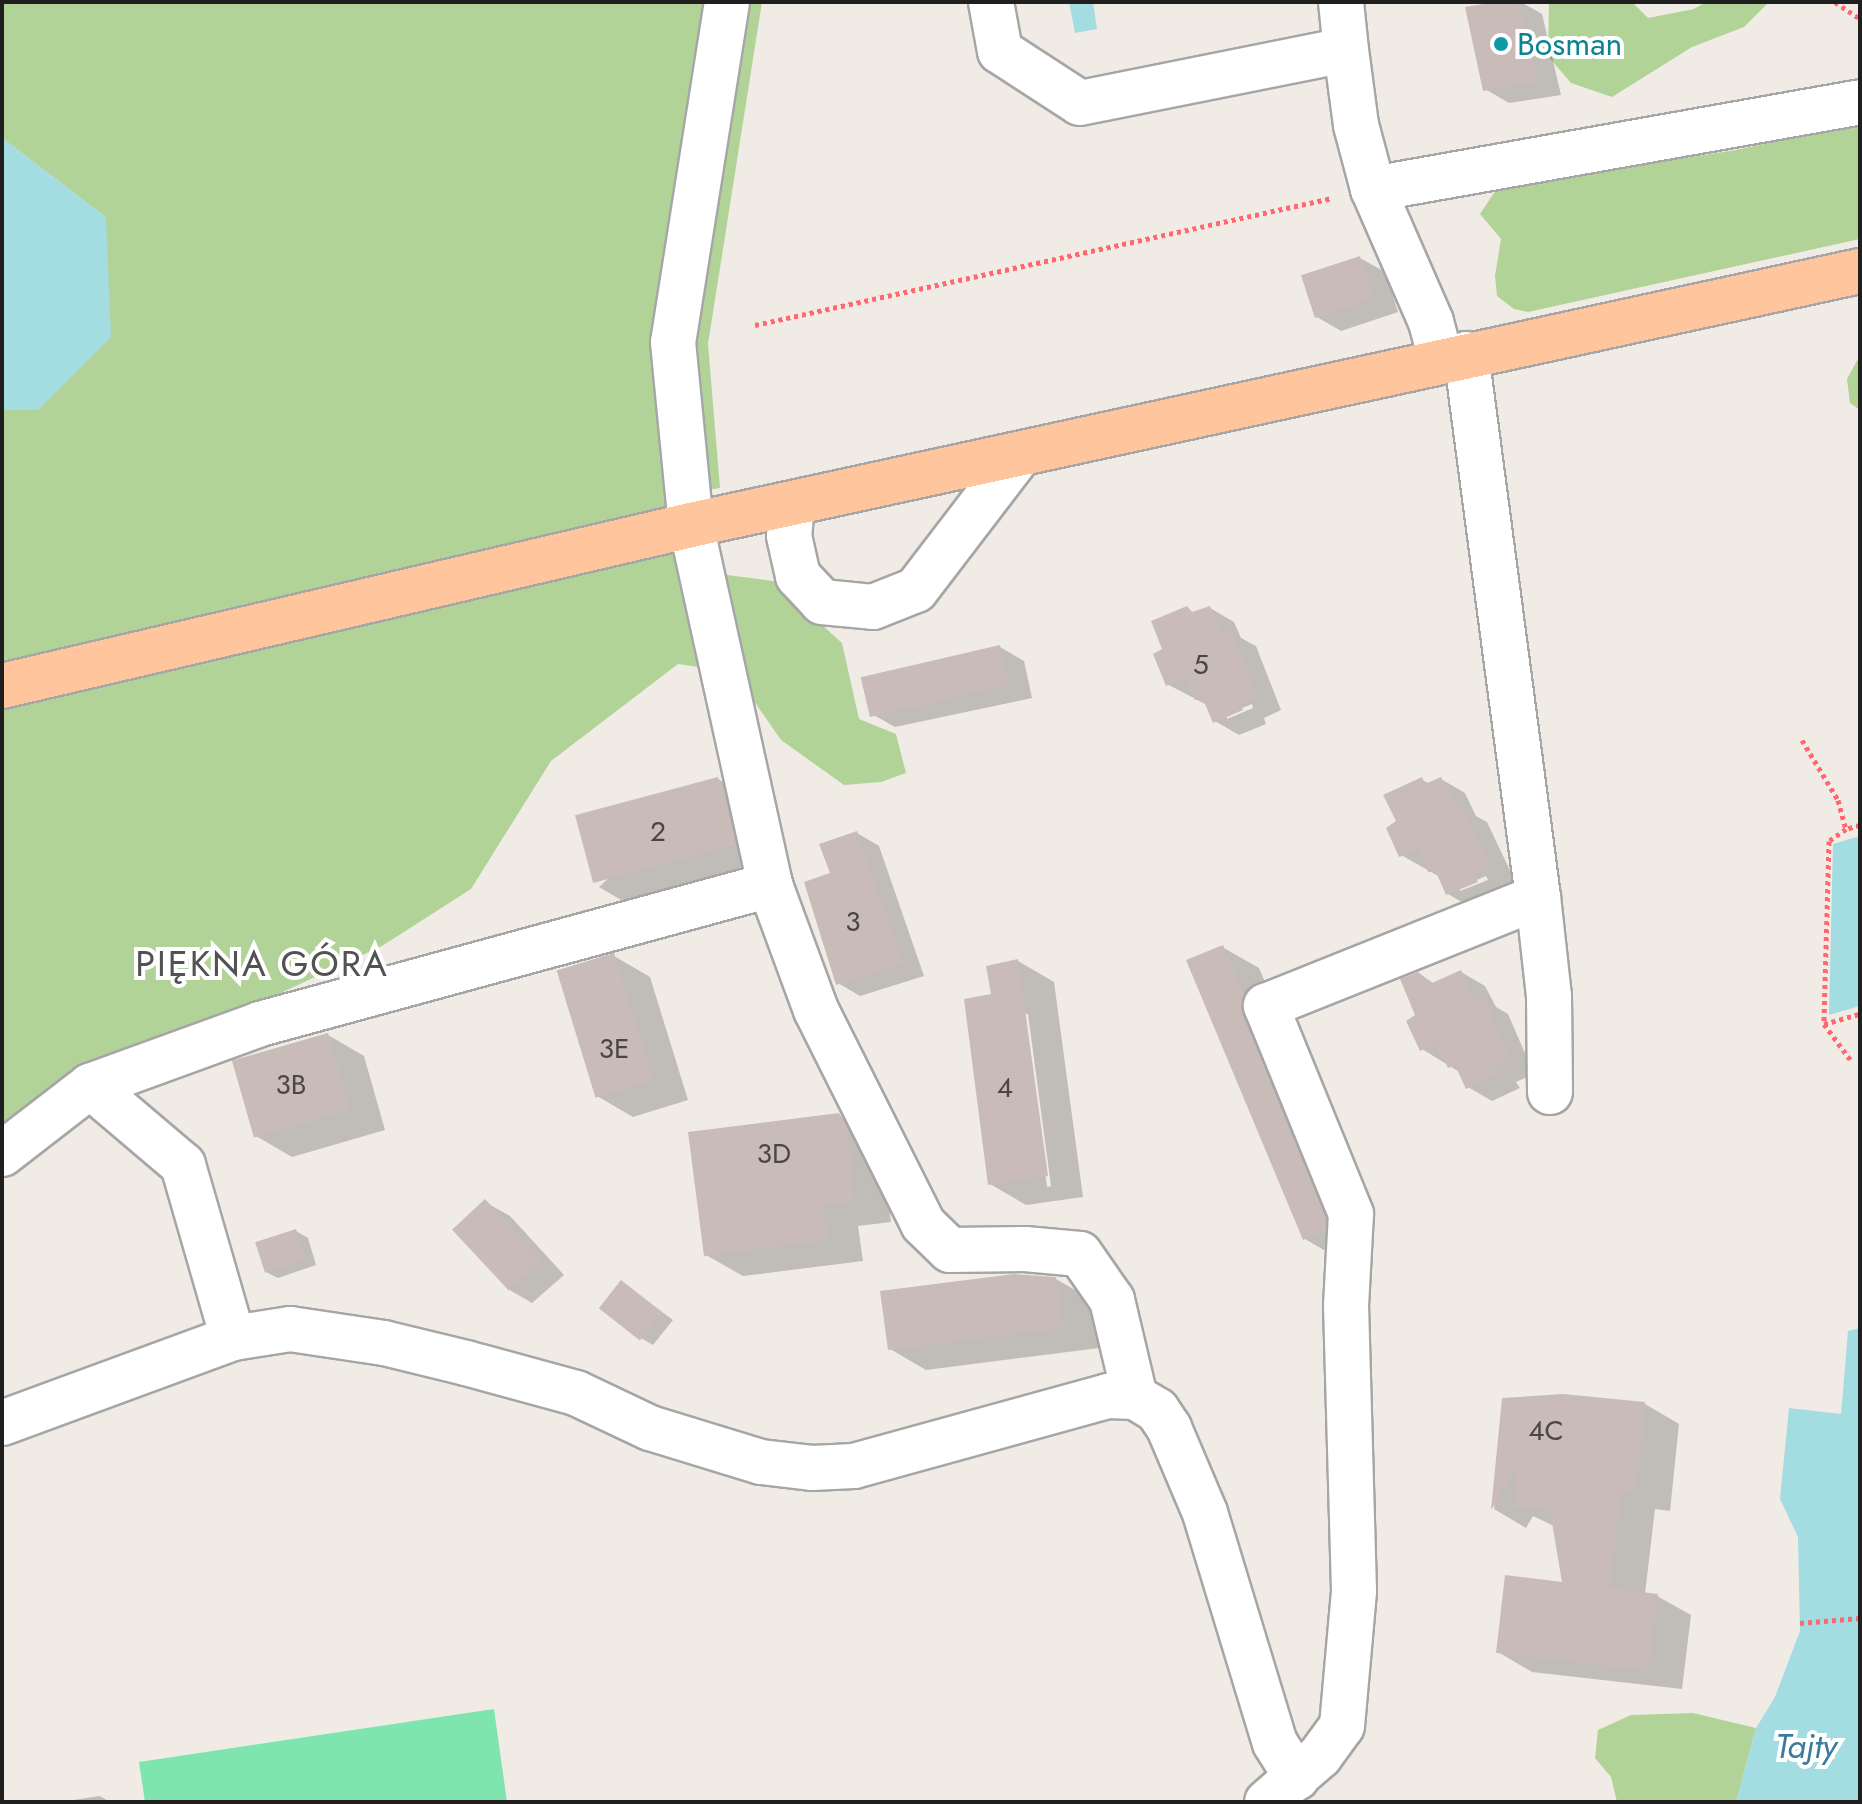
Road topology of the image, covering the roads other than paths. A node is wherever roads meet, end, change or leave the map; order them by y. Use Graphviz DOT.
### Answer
graph roads {
  1 [pos="727,2"];
  2 [pos="991,2"];
  3 [pos="1341,2"];
  4 [pos="1346,50"];
  5 [pos="1860,102"];
  6 [pos="1373,189"];
  7 [pos="1860,271"];
  8 [pos="1453,357"];
  9 [pos="1020,454"];
  10 [pos="792,504"];
  11 [pos="691,525"];
  12 [pos="2,686"];
  13 [pos="770,885"];
  14 [pos="1538,897"];
  15 [pos="90,1086"];
  16 [pos="1550,1092"];
  17 [pos="2,1154"];
  18 [pos="233,1338"];
  19 [pos="1135,1397"];
  20 [pos="2,1423"];
  21 [pos="1282,1790"];
  1 -- 11 [label="street"];
  2 -- 4 [label="street"];
  3 -- 4 [label="street"];
  4 -- 6 [label="street"];
  5 -- 6 [label="street"];
  6 -- 8 [label="street"];
  7 -- 8 [label="main road"];
  8 -- 9 [label="main road"];
  8 -- 14 [label="street"];
  9 -- 10 [label="main road"];
  9 -- 10 [label="street"];
  10 -- 11 [label="main road"];
  11 -- 12 [label="main road"];
  11 -- 13 [label="street"];
  13 -- 15 [label="street"];
  13 -- 19 [label="street"];
  14 -- 16 [label="street"];
  14 -- 21 [label="street"];
  15 -- 17 [label="street"];
  15 -- 18 [label="street"];
  18 -- 19 [label="street"];
  18 -- 20 [label="street"];
  19 -- 21 [label="street"];
}
